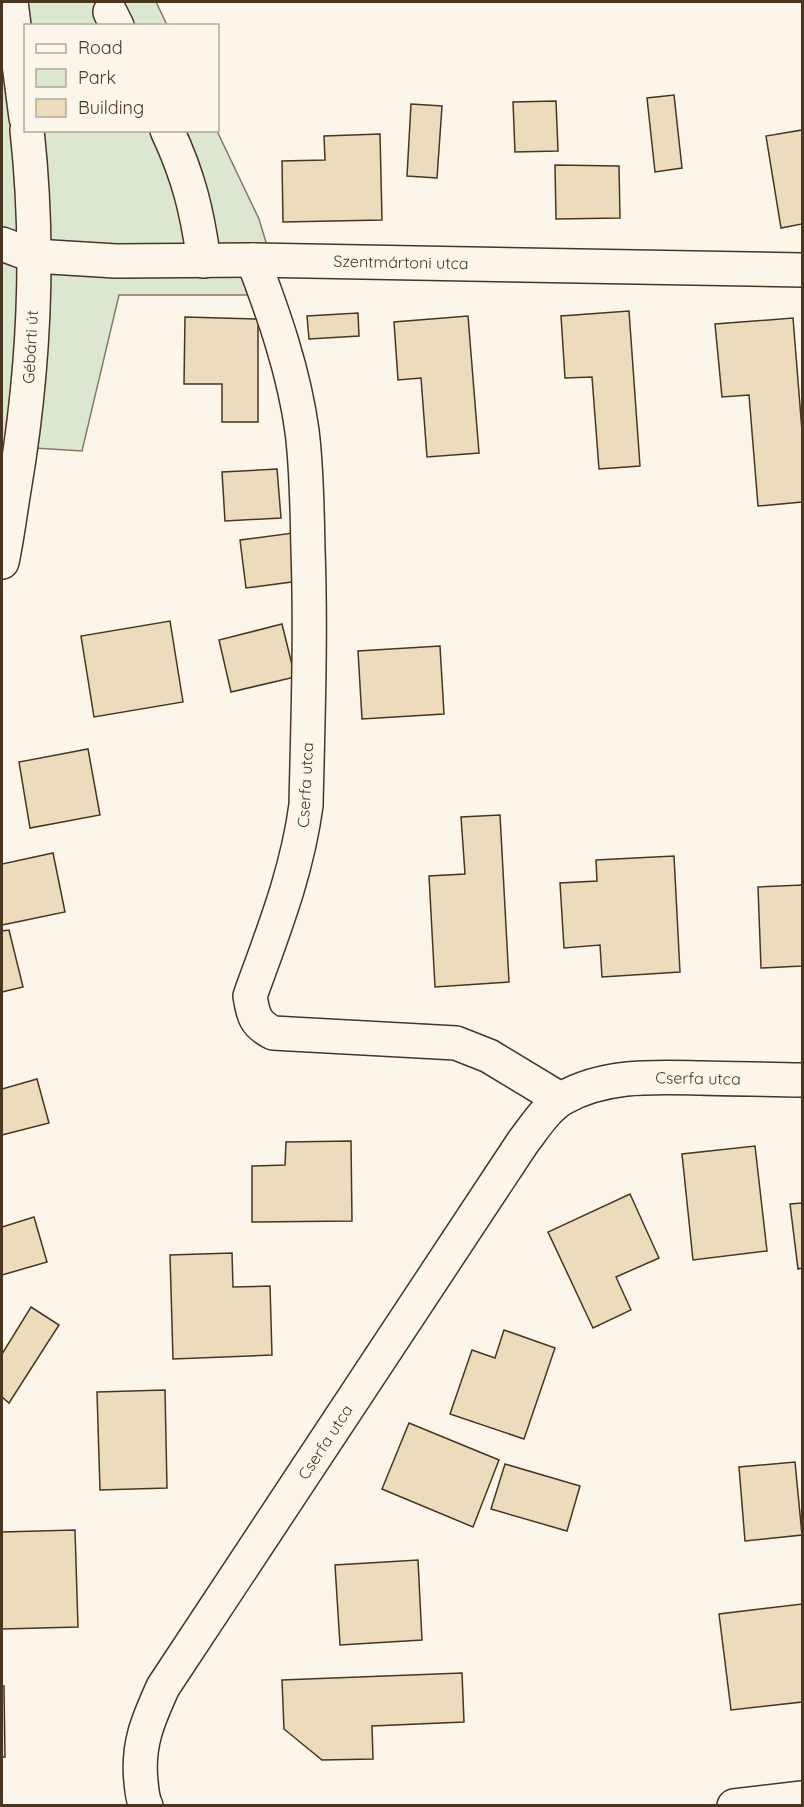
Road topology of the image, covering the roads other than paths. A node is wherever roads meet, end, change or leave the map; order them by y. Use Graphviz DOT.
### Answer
graph roads {
  1 [pos="11,2"];
  2 [pos="24,103"];
  3 [pos="27,132"];
  4 [pos="168,132"];
  5 [pos="2,244"];
  6 [pos="34,256"];
  7 [pos="253,260"];
  8 [pos="204,261"];
  9 [pos="802,270"];
  10 [pos="2,562"];
  11 [pos="802,1080"];
  12 [pos="561,1099"];
  13 [pos="802,1798"];
  14 [pos="146,1806"];
  15 [pos="734,1806"];
  1 -- 2 [label="street"];
  3 -- 6 [label="street, Gébárti út"];
  4 -- 8 [label="street"];
  5 -- 6 [label="street, Szentmártoni utca"];
  6 -- 8 [label="street, Szentmártoni utca"];
  6 -- 10 [label="street, Gébárti út"];
  7 -- 8 [label="street, Szentmártoni utca"];
  7 -- 9 [label="street, Szentmártoni utca"];
  7 -- 12 [label="street, Cserfa utca"];
  11 -- 12 [label="street, Cserfa utca"];
  12 -- 14 [label="street, Cserfa utca"];
  13 -- 15 [label="street"];
}
